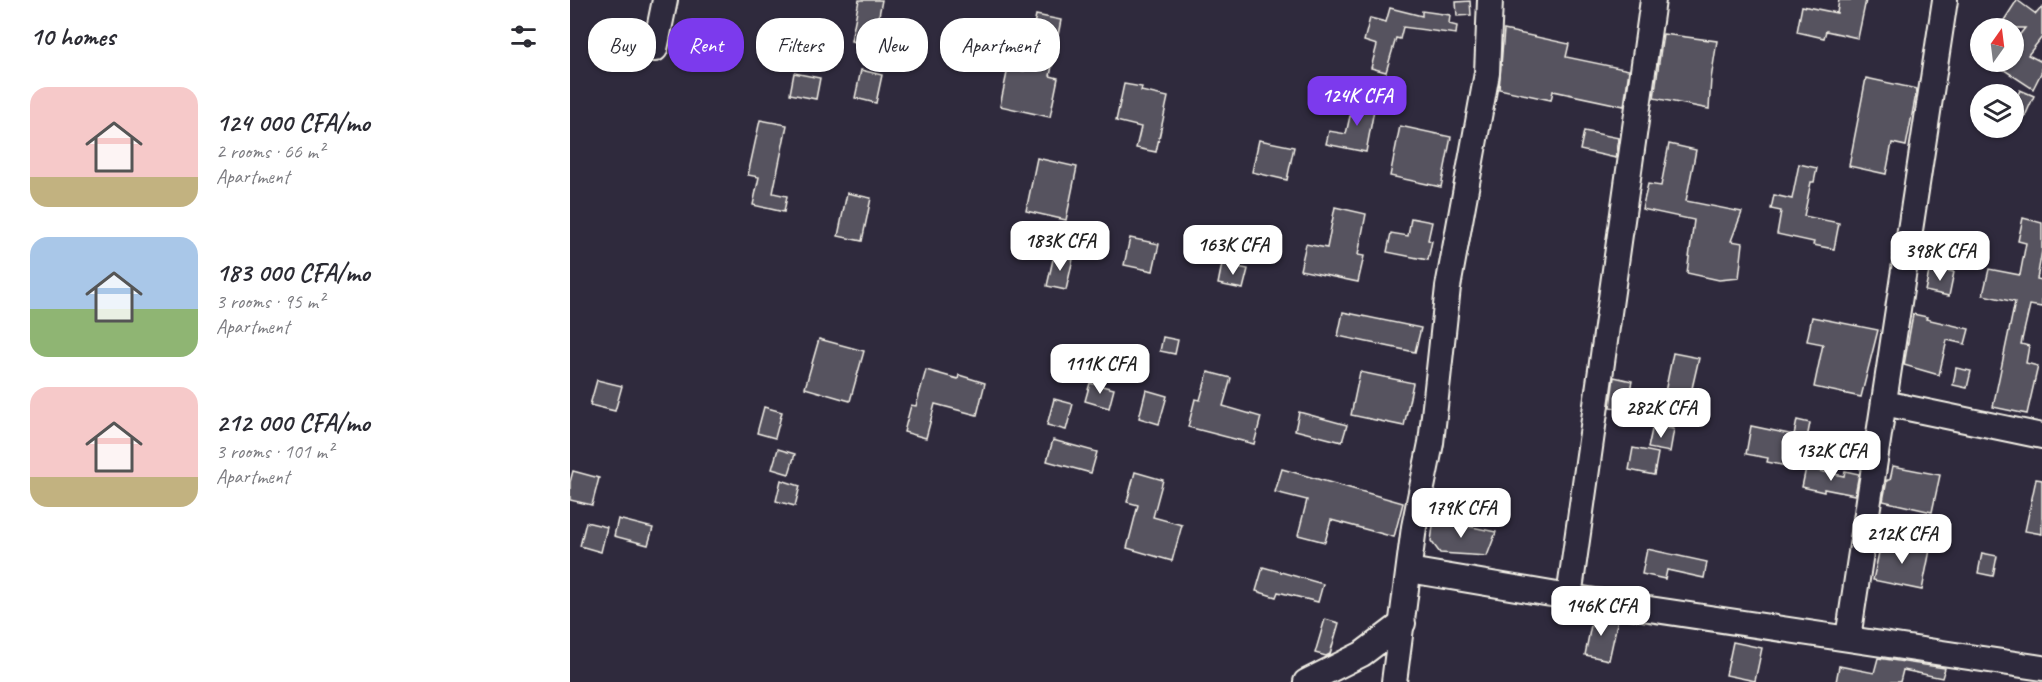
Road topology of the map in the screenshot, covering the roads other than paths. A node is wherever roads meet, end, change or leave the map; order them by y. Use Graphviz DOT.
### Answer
graph roads {
  1 [pos="665,0"];
  2 [pos="1491,0"];
  3 [pos="1653,0"];
  4 [pos="1945,0"];
  5 [pos="656,45"];
  6 [pos="1884,403"];
  7 [pos="2042,436"];
  8 [pos="1409,570"];
  9 [pos="1569,597"];
  10 [pos="1403,623"];
  11 [pos="1848,638"];
  12 [pos="2042,668"];
  13 [pos="1306,682"];
  14 [pos="1394,682"];
  1 -- 5 [label="street"];
  2 -- 8 [label="street"];
  3 -- 9 [label="street"];
  4 -- 6 [label="street"];
  6 -- 7 [label="street"];
  6 -- 11 [label="street"];
  8 -- 9 [label="street"];
  8 -- 10 [label="street"];
  9 -- 11 [label="street"];
  10 -- 13 [label="street"];
  10 -- 14 [label="street"];
  11 -- 12 [label="street"];
}
